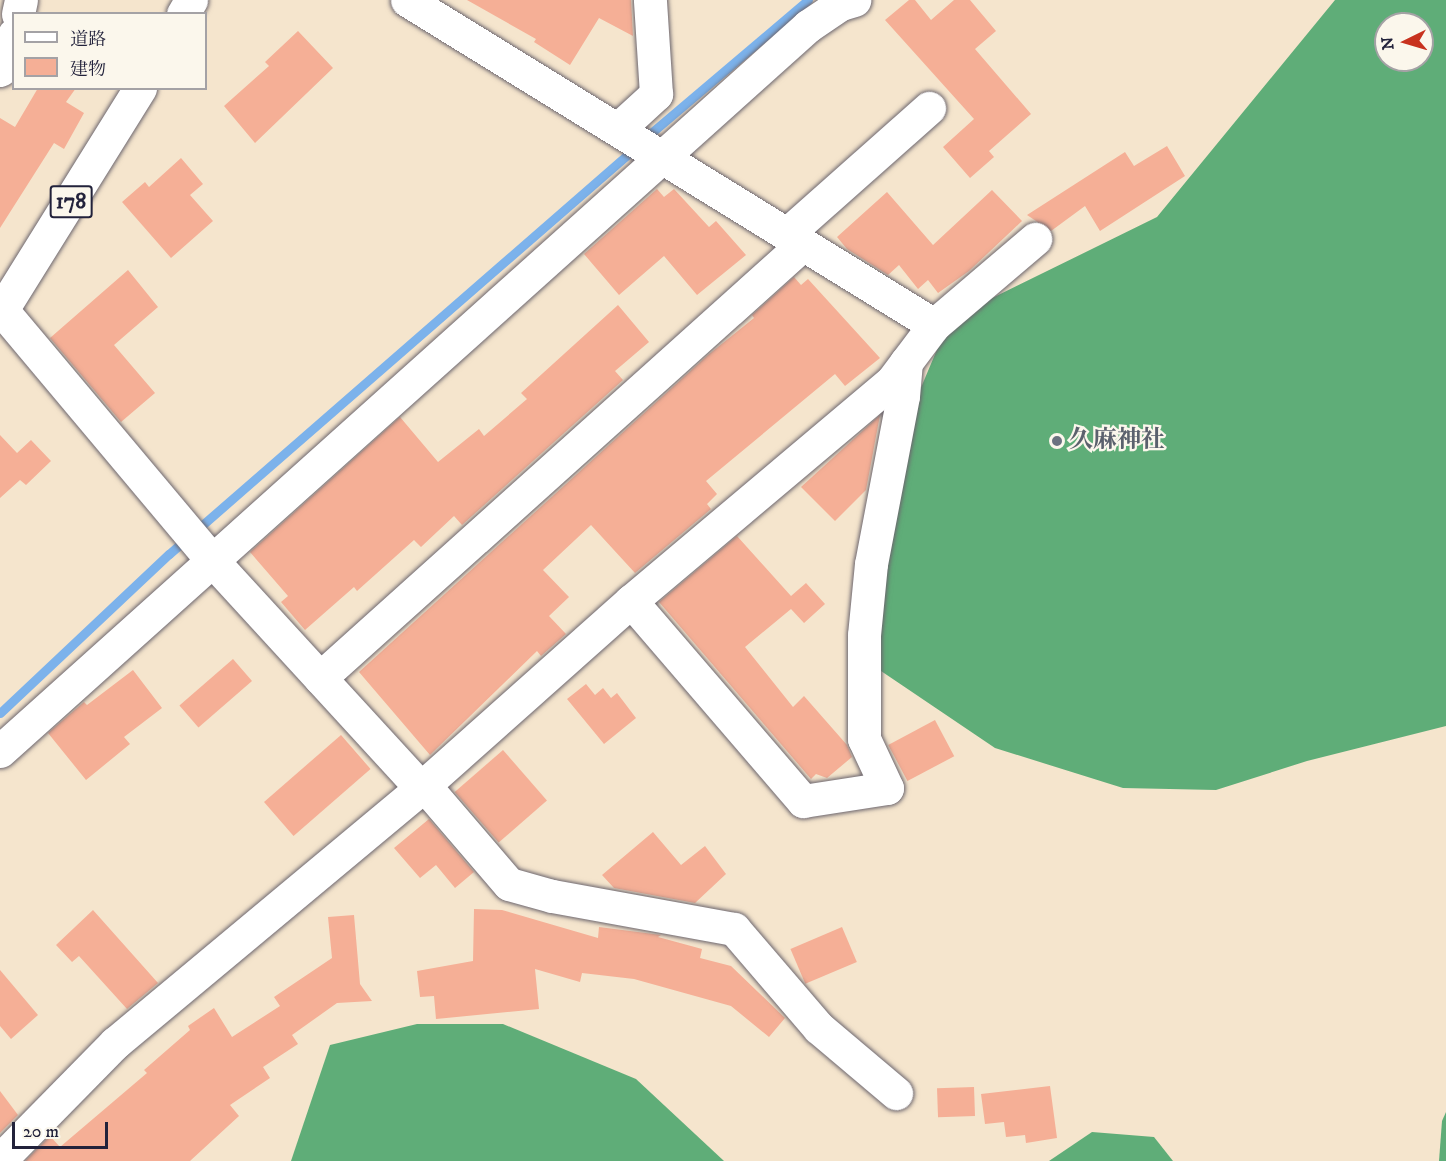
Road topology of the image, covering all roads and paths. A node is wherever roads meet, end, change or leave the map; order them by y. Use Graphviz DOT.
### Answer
graph roads {
  1 [pos="407,0"];
  2 [pos="650,0"];
  3 [pos="854,0"];
  4 [pos="12,42"];
  5 [pos="0,70"];
  6 [pos="139,90"];
  7 [pos="929,108"];
  8 [pos="618,129"];
  9 [pos="663,157"];
  10 [pos="795,239"];
  11 [pos="1035,239"];
  12 [pos="1,312"];
  13 [pos="934,325"];
  14 [pos="906,362"];
  15 [pos="211,559"];
  16 [pos="631,601"];
  17 [pos="320,678"];
  18 [pos="0,751"];
  19 [pos="423,787"];
  20 [pos="896,1093"];
  21 [pos="0,1160"];
  1 -- 8 [label="main road"];
  2 -- 8 [label="main road"];
  3 -- 9 [label="main road"];
  4 -- 5 [label="main road"];
  6 -- 12 [label="main road, 178"];
  7 -- 10 [label="main road"];
  8 -- 9 [label="main road"];
  9 -- 10 [label="main road"];
  9 -- 15 [label="main road"];
  10 -- 13 [label="main road"];
  10 -- 17 [label="main road"];
  11 -- 13 [label="main road"];
  12 -- 15 [label="main road"];
  13 -- 14 [label="main road"];
  14 -- 16 [label="main road"];
  14 -- 16 [label="main road"];
  15 -- 17 [label="main road"];
  15 -- 18 [label="main road"];
  16 -- 19 [label="main road"];
  17 -- 19 [label="main road"];
  19 -- 20 [label="main road"];
  19 -- 21 [label="main road"];
}
